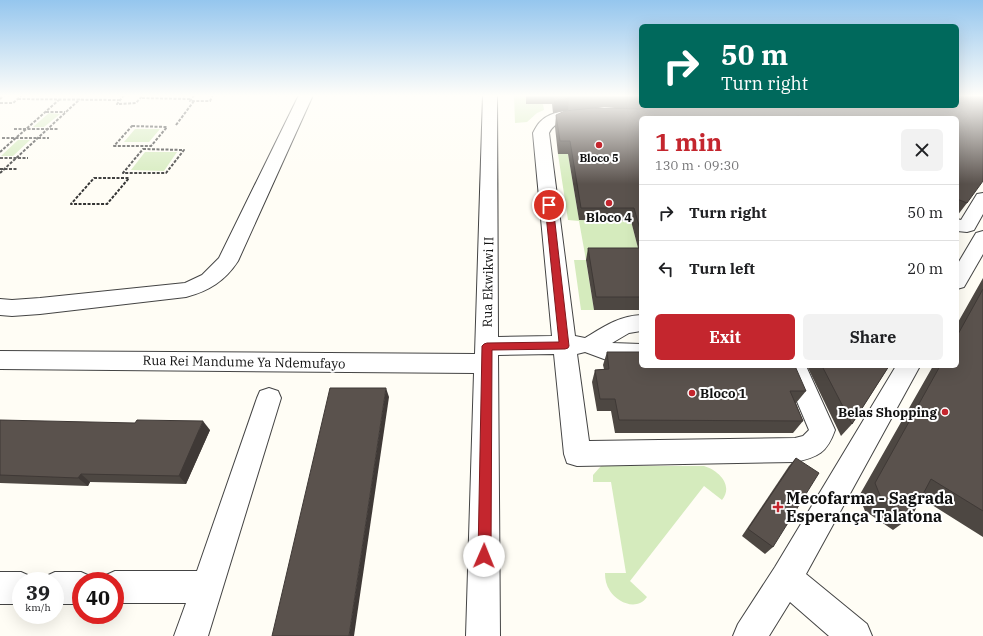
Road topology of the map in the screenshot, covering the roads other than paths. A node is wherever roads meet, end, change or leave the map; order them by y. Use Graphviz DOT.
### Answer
graph roads {
  1 [pos="292,125"];
  2 [pos="490,125"];
  3 [pos="569,125"];
  4 [pos="983,198"];
  5 [pos="959,225"];
  6 [pos="983,237"];
  7 [pos="959,279"];
  8 [pos="0,307"];
  9 [pos="639,323"];
  10 [pos="592,345"];
  11 [pos="565,346"];
  12 [pos="639,353"];
  13 [pos="487,355"];
  14 [pos="0,360"];
  15 [pos="795,368"];
  16 [pos="907,368"];
  17 [pos="269,398"];
  18 [pos="786,578"];
  19 [pos="207,587"];
  20 [pos="0,588"];
  21 [pos="12,588"];
  22 [pos="124,588"];
  23 [pos="191,636"];
  24 [pos="483,636"];
  25 [pos="750,636"];
  26 [pos="855,636"];
  1 -- 8 [label="street"];
  2 -- 13 [label="street, Rua Ekwikwi II"];
  3 -- 11 [label="street"];
  4 -- 5 [label="street"];
  6 -- 7 [label="street"];
  9 -- 10 [label="street"];
  10 -- 11 [label="street, Rua Rei Mandume Ya Ndemufayo"];
  10 -- 12 [label="street"];
  11 -- 13 [label="street, Rua Rei Mandume Ya Ndemufayo"];
  11 -- 15 [label="street"];
  13 -- 14 [label="street, Rua Rei Mandume Ya Ndemufayo"];
  13 -- 24 [label="street, Rua Ekwikwi II"];
  16 -- 18 [label="street"];
  17 -- 19 [label="street"];
  18 -- 25 [label="street"];
  18 -- 26 [label="street"];
  19 -- 22 [label="street"];
  19 -- 23 [label="street"];
  20 -- 21 [label="street"];
}
